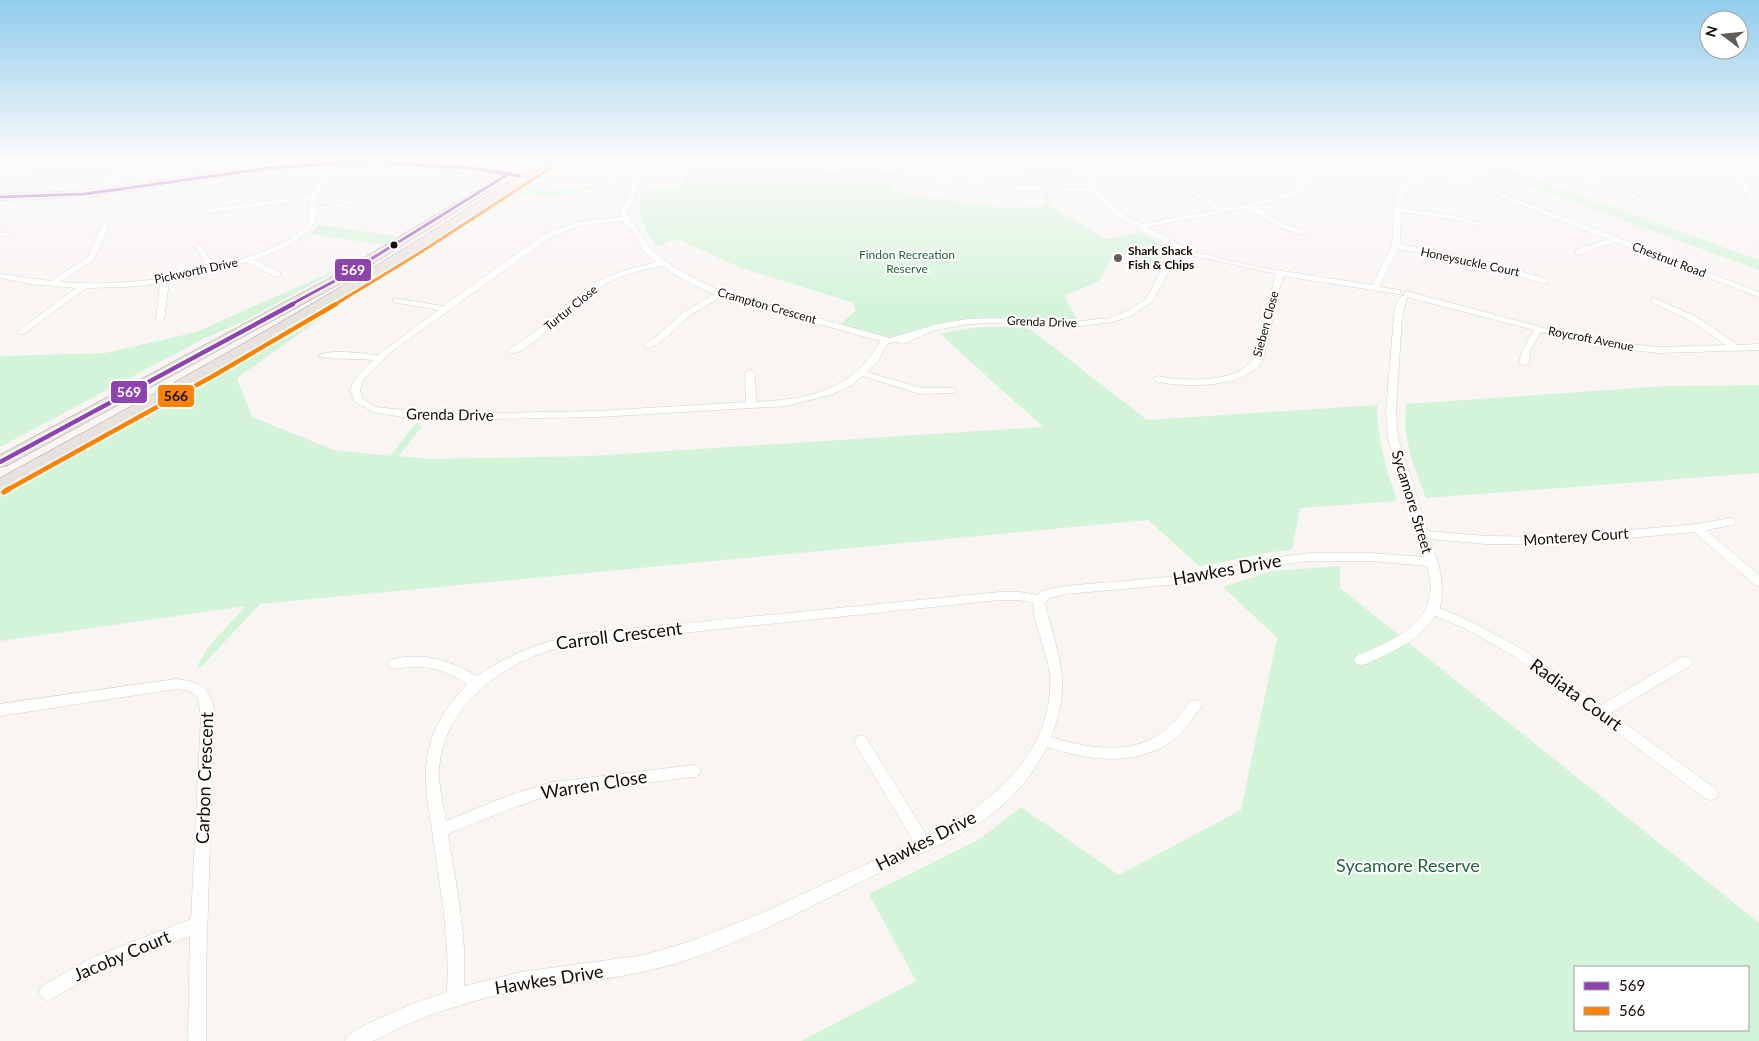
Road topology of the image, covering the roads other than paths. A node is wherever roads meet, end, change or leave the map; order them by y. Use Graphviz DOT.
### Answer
graph roads {
  1 [pos="314,209"];
  2 [pos="1397,209"];
  3 [pos="220,210"];
  4 [pos="452,210"];
  5 [pos="470,210"];
  6 [pos="628,210"];
  7 [pos="1116,210"];
  8 [pos="1223,210"];
  9 [pos="1254,210"];
  10 [pos="1401,210"];
  11 [pos="1539,210"];
  12 [pos="209,211"];
  13 [pos="625,218"];
  14 [pos="1480,224"];
  15 [pos="106,225"];
  16 [pos="1145,228"];
  17 [pos="1302,233"];
  18 [pos="1616,239"];
  19 [pos="199,246"];
  20 [pos="1396,246"];
  21 [pos="416,248"];
  22 [pos="1187,251"];
  23 [pos="1579,252"];
  24 [pos="247,259"];
  25 [pos="662,262"];
  26 [pos="212,270"];
  27 [pos="1280,273"];
  28 [pos="277,274"];
  29 [pos="3,279"];
  30 [pos="165,279"];
  31 [pos="1544,281"];
  32 [pos="52,284"];
  33 [pos="85,285"];
  34 [pos="1374,289"];
  35 [pos="720,294"];
  36 [pos="1759,295"];
  37 [pos="306,297"];
  38 [pos="1401,297"];
  39 [pos="396,300"];
  40 [pos="1654,300"];
  41 [pos="444,309"];
  42 [pos="160,320"];
  43 [pos="1539,329"];
  44 [pos="21,332"];
  45 [pos="884,343"];
  46 [pos="648,346"];
  47 [pos="1759,346"];
  48 [pos="1736,348"];
  49 [pos="512,350"];
  50 [pos="323,356"];
  51 [pos="379,358"];
  52 [pos="1524,363"];
  53 [pos="750,373"];
  54 [pos="861,374"];
  55 [pos="1158,379"];
  56 [pos="952,390"];
  57 [pos="751,405"];
  58 [pos="0,462"];
  59 [pos="0,486"];
  60 [pos="1730,522"];
  61 [pos="1697,528"];
  62 [pos="1422,534"];
  63 [pos="1431,562"];
  64 [pos="1759,582"];
  65 [pos="1041,600"];
  66 [pos="1433,610"];
  67 [pos="1361,660"];
  68 [pos="1686,662"];
  69 [pos="395,664"];
  70 [pos="478,683"];
  71 [pos="1196,705"];
  72 [pos="0,710"];
  73 [pos="1600,712"];
  74 [pos="1044,740"];
  75 [pos="861,741"];
  76 [pos="694,771"];
  77 [pos="1711,794"];
  78 [pos="440,830"];
  79 [pos="924,845"];
  80 [pos="199,924"];
  81 [pos="48,992"];
  82 [pos="455,998"];
  83 [pos="197,1041"];
  84 [pos="354,1041"];
  1 -- 24 [label="street, Pickworth Drive"];
  2 -- 20 [label="street"];
  3 -- 12 [label="street"];
  4 -- 37 [label="main road"];
  5 -- 21 [label="main road"];
  6 -- 13 [label="street"];
  7 -- 16 [label="street, Roycroft Avenue"];
  8 -- 16 [label="street"];
  9 -- 17 [label="street"];
  10 -- 14 [label="street"];
  11 -- 18 [label="street, Chestnut Road"];
  13 -- 25 [label="street, Crampton Crescent"];
  13 -- 41 [label="street, Grenda Drive"];
  15 -- 32 [label="street"];
  16 -- 22 [label="street, Roycroft Avenue"];
  18 -- 23 [label="street"];
  18 -- 36 [label="street, Chestnut Road"];
  19 -- 26 [label="street"];
  20 -- 31 [label="street, Honeysuckle Court"];
  20 -- 34 [label="street"];
  21 -- 37 [label="main road"];
  21 -- 59 [label="main road"];
  22 -- 27 [label="street, Roycroft Avenue"];
  22 -- 45 [label="street, Grenda Drive"];
  24 -- 26 [label="street, Pickworth Drive"];
  24 -- 28 [label="street"];
  25 -- 35 [label="street, Crampton Crescent"];
  25 -- 49 [label="street, Turtur Close"];
  26 -- 30 [label="street, Pickworth Drive"];
  27 -- 34 [label="street, Roycroft Avenue"];
  27 -- 55 [label="street, Sieben Close"];
  29 -- 32 [label="street, Pickworth Drive"];
  30 -- 33 [label="street, Pickworth Drive"];
  30 -- 42 [label="street"];
  32 -- 33 [label="street, Pickworth Drive"];
  33 -- 44 [label="street"];
  34 -- 38 [label="street, Roycroft Avenue"];
  35 -- 45 [label="street, Crampton Crescent"];
  35 -- 46 [label="street"];
  37 -- 58 [label="main road"];
  38 -- 43 [label="street, Roycroft Avenue"];
  38 -- 62 [label="street, Sycamore Street"];
  39 -- 41 [label="street"];
  40 -- 48 [label="street"];
  41 -- 51 [label="street, Grenda Drive"];
  43 -- 48 [label="street, Roycroft Avenue"];
  43 -- 52 [label="street"];
  45 -- 54 [label="street, Grenda Drive"];
  47 -- 48 [label="street, Roycroft Avenue"];
  50 -- 51 [label="street"];
  51 -- 57 [label="street, Grenda Drive"];
  53 -- 57 [label="street"];
  54 -- 56 [label="street"];
  54 -- 57 [label="street, Grenda Drive"];
  60 -- 61 [label="street, Monterey Court"];
  61 -- 62 [label="street, Monterey Court"];
  61 -- 64 [label="street"];
  62 -- 63 [label="street, Sycamore Street"];
  63 -- 65 [label="street, Hawkes Drive"];
  63 -- 66 [label="street, Sycamore Street"];
  65 -- 70 [label="street, Carroll Crescent"];
  65 -- 74 [label="street, Hawkes Drive"];
  66 -- 67 [label="street"];
  66 -- 73 [label="street, Radiata Court"];
  68 -- 73 [label="street"];
  69 -- 70 [label="street"];
  70 -- 78 [label="street, Carroll Crescent"];
  71 -- 74 [label="street"];
  72 -- 80 [label="street, Carbon Crescent"];
  73 -- 77 [label="street, Radiata Court"];
  74 -- 79 [label="street, Hawkes Drive"];
  75 -- 79 [label="street"];
  76 -- 78 [label="street, Warren Close"];
  78 -- 82 [label="street, Carroll Crescent"];
  79 -- 82 [label="street, Hawkes Drive"];
  80 -- 81 [label="street, Jacoby Court"];
  80 -- 83 [label="street, Carbon Crescent"];
  82 -- 84 [label="street, Hawkes Drive"];
}
